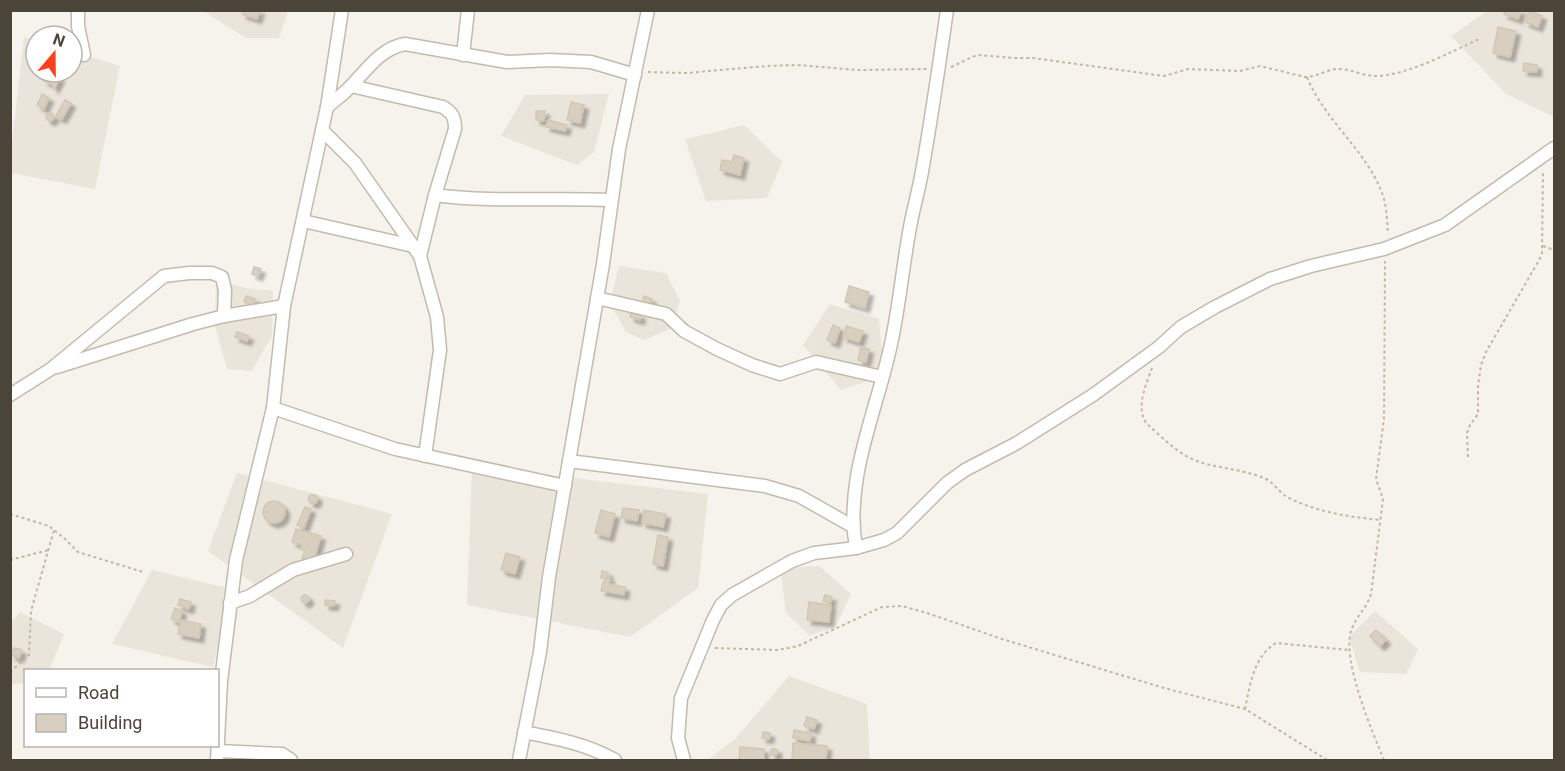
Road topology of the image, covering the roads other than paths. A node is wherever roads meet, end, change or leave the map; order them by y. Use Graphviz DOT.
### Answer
graph roads {
  1 [pos="342,10"];
  2 [pos="468,10"];
  3 [pos="648,10"];
  4 [pos="946,10"];
  5 [pos="463,55"];
  6 [pos="636,73"];
  7 [pos="351,86"];
  8 [pos="327,107"];
  9 [pos="322,130"];
  10 [pos="1554,148"];
  11 [pos="435,195"];
  12 [pos="612,200"];
  13 [pos="303,221"];
  14 [pos="416,251"];
  15 [pos="597,298"];
  16 [pos="284,306"];
  17 [pos="224,316"];
  18 [pos="51,369"];
  19 [pos="882,377"];
  20 [pos="10,395"];
  21 [pos="273,408"];
  22 [pos="425,456"];
  23 [pos="569,460"];
  24 [pos="565,486"];
  25 [pos="852,526"];
  26 [pos="856,548"];
  27 [pos="346,554"];
  28 [pos="230,603"];
  29 [pos="219,731"];
  30 [pos="524,732"];
  31 [pos="218,756"];
  32 [pos="291,760"];
  33 [pos="519,760"];
  34 [pos="615,760"];
  35 [pos="684,760"];
  1 -- 8 [label="street"];
  2 -- 5 [label="street"];
  3 -- 6 [label="street"];
  4 -- 19 [label="street"];
  5 -- 6 [label="street"];
  5 -- 7 [label="street"];
  6 -- 12 [label="street"];
  7 -- 8 [label="street"];
  7 -- 11 [label="street"];
  8 -- 9 [label="street"];
  9 -- 13 [label="street"];
  9 -- 14 [label="street"];
  10 -- 26 [label="street"];
  11 -- 12 [label="street"];
  11 -- 14 [label="street"];
  12 -- 15 [label="street"];
  13 -- 14 [label="street"];
  13 -- 16 [label="street"];
  14 -- 22 [label="street"];
  15 -- 19 [label="street"];
  15 -- 23 [label="street"];
  16 -- 17 [label="street"];
  16 -- 21 [label="street"];
  17 -- 18 [label="street"];
  17 -- 18 [label="street"];
  18 -- 20 [label="street"];
  19 -- 25 [label="street"];
  21 -- 22 [label="street"];
  21 -- 28 [label="street"];
  22 -- 24 [label="street"];
  23 -- 24 [label="street"];
  23 -- 25 [label="street"];
  24 -- 30 [label="street"];
  25 -- 26 [label="street"];
  26 -- 35 [label="street"];
  27 -- 28 [label="street"];
  28 -- 29 [label="street"];
  30 -- 33 [label="street"];
  30 -- 34 [label="street"];
  31 -- 32 [label="street"];
}
